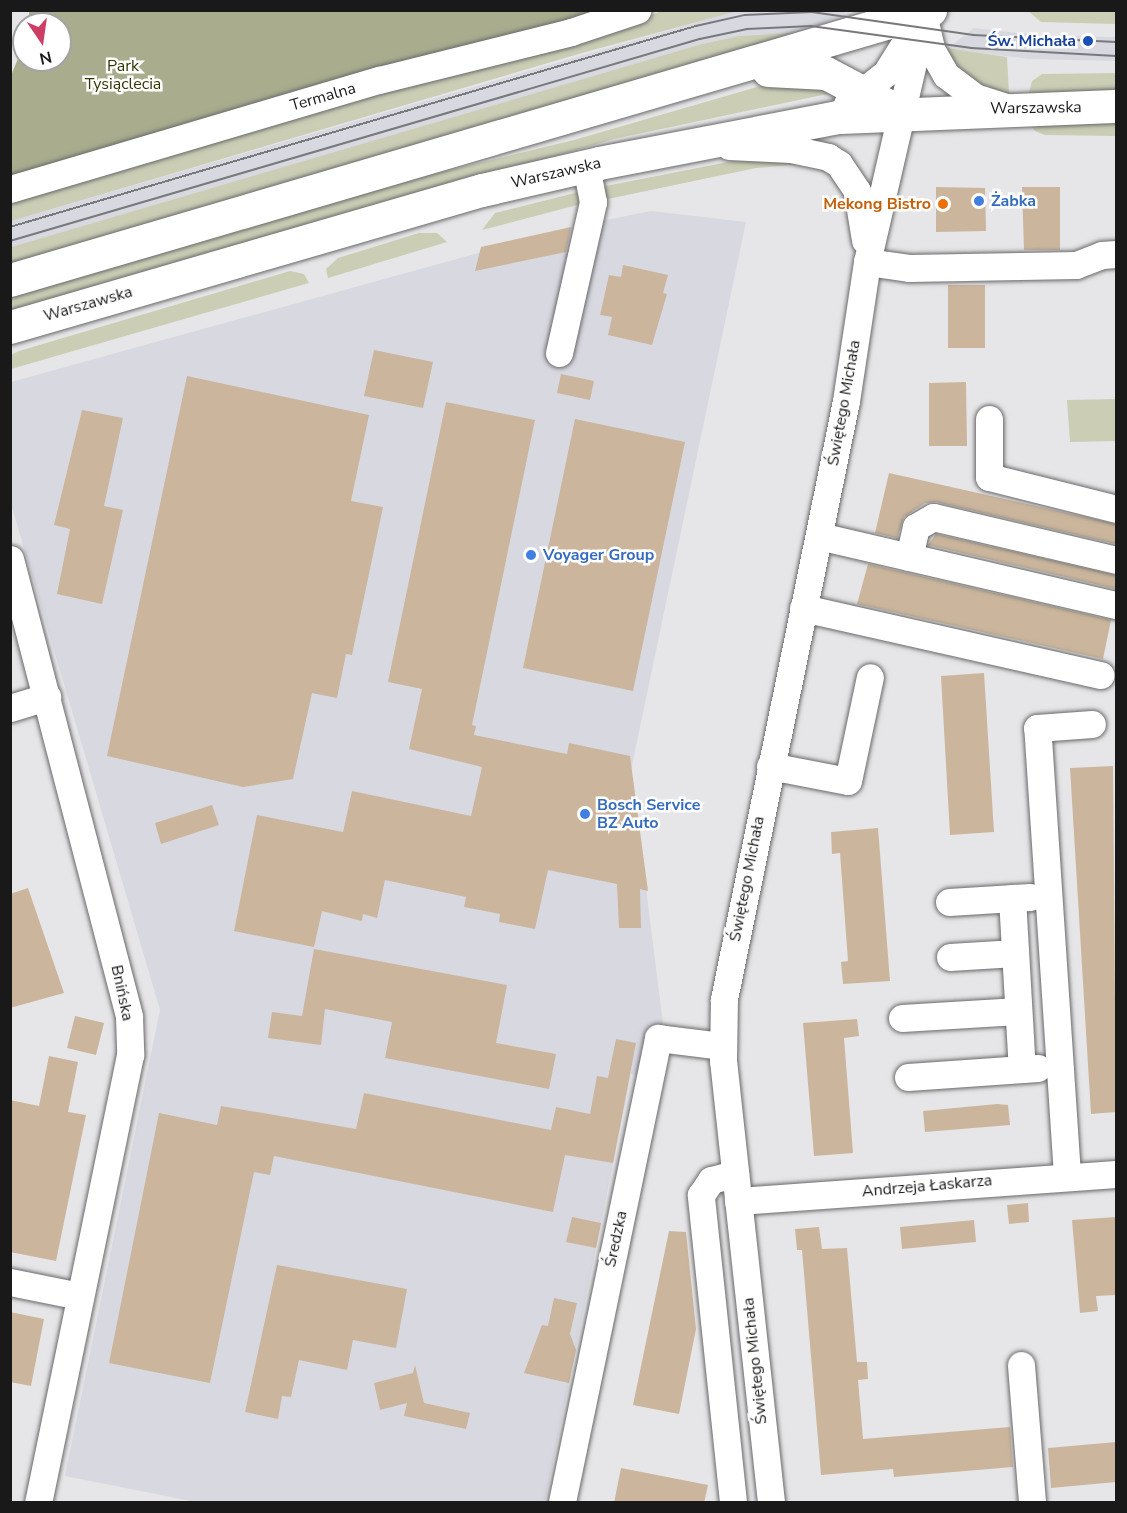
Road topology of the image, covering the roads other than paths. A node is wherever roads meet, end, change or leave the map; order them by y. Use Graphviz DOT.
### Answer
graph roads {
  1 [pos="637,10"];
  2 [pos="870,10"];
  3 [pos="927,11"];
  4 [pos="792,51"];
  5 [pos="709,75"];
  6 [pos="862,93"];
  7 [pos="1116,106"];
  8 [pos="1013,109"];
  9 [pos="900,112"];
  10 [pos="815,120"];
  11 [pos="695,144"];
  12 [pos="586,165"];
  13 [pos="10,189"];
  14 [pos="1116,254"];
  15 [pos="867,262"];
  16 [pos="10,280"];
  17 [pos="14,327"];
  18 [pos="559,353"];
  19 [pos="989,419"];
  20 [pos="1116,508"];
  21 [pos="819,536"];
  22 [pos="909,557"];
  23 [pos="10,559"];
  24 [pos="1116,560"];
  25 [pos="1116,605"];
  26 [pos="804,608"];
  27 [pos="1101,675"];
  28 [pos="870,677"];
  29 [pos="47,697"];
  30 [pos="10,708"];
  31 [pos="1092,724"];
  32 [pos="770,766"];
  33 [pos="1049,896"];
  34 [pos="1012,898"];
  35 [pos="949,902"];
  36 [pos="1015,953"];
  37 [pos="950,957"];
  38 [pos="1018,1011"];
  39 [pos="902,1018"];
  40 [pos="722,1046"];
  41 [pos="1060,1067"];
  42 [pos="1022,1069"];
  43 [pos="908,1077"];
  44 [pos="735,1174"];
  45 [pos="1116,1174"];
  46 [pos="1067,1175"];
  47 [pos="738,1201"];
  48 [pos="10,1282"];
  49 [pos="80,1296"];
  50 [pos="1021,1365"];
  51 [pos="38,1503"];
  52 [pos="562,1503"];
  53 [pos="733,1503"];
  54 [pos="771,1503"];
  55 [pos="1032,1503"];
  1 -- 13 [label="street, Termalna"];
  2 -- 4 [label="street"];
  3 -- 4 [label="main road"];
  3 -- 6 [label="street"];
  3 -- 8 [label="street"];
  3 -- 9 [label="street, Świętego Michała"];
  4 -- 5 [label="main road"];
  5 -- 6 [label="main road"];
  5 -- 16 [label="main road"];
  6 -- 9 [label="main road"];
  6 -- 10 [label="street"];
  7 -- 8 [label="main road, Warszawska"];
  8 -- 9 [label="main road, Warszawska"];
  9 -- 10 [label="main road, Warszawska"];
  9 -- 15 [label="street, Świętego Michała"];
  10 -- 11 [label="main road, Warszawska"];
  11 -- 12 [label="main road, Warszawska"];
  11 -- 15 [label="street, Świętego Michała"];
  12 -- 17 [label="main road, Warszawska"];
  12 -- 18 [label="street"];
  14 -- 15 [label="street"];
  15 -- 21 [label="street, Świętego Michała"];
  19 -- 20 [label="street"];
  21 -- 22 [label="street"];
  21 -- 26 [label="street, Świętego Michała"];
  22 -- 24 [label="street"];
  22 -- 25 [label="street"];
  23 -- 29 [label="street, Bnińska"];
  26 -- 27 [label="street"];
  26 -- 32 [label="street, Świętego Michała"];
  28 -- 32 [label="street"];
  29 -- 30 [label="street"];
  29 -- 49 [label="street, Bnińska"];
  31 -- 33 [label="street"];
  32 -- 40 [label="street, Świętego Michała"];
  33 -- 34 [label="street"];
  33 -- 41 [label="street"];
  34 -- 35 [label="street"];
  34 -- 36 [label="street"];
  36 -- 37 [label="street"];
  36 -- 38 [label="street"];
  38 -- 39 [label="street"];
  38 -- 42 [label="street"];
  40 -- 44 [label="street, Świętego Michała"];
  40 -- 52 [label="street, Średzka"];
  41 -- 42 [label="street"];
  41 -- 46 [label="street"];
  42 -- 43 [label="street"];
  44 -- 47 [label="street, Świętego Michała"];
  44 -- 53 [label="street"];
  45 -- 46 [label="street, Andrzeja Łaskarza"];
  46 -- 47 [label="street, Andrzeja Łaskarza"];
  47 -- 54 [label="street, Świętego Michała"];
  48 -- 49 [label="street"];
  49 -- 51 [label="street, Bnińska"];
  50 -- 55 [label="street"];
}
